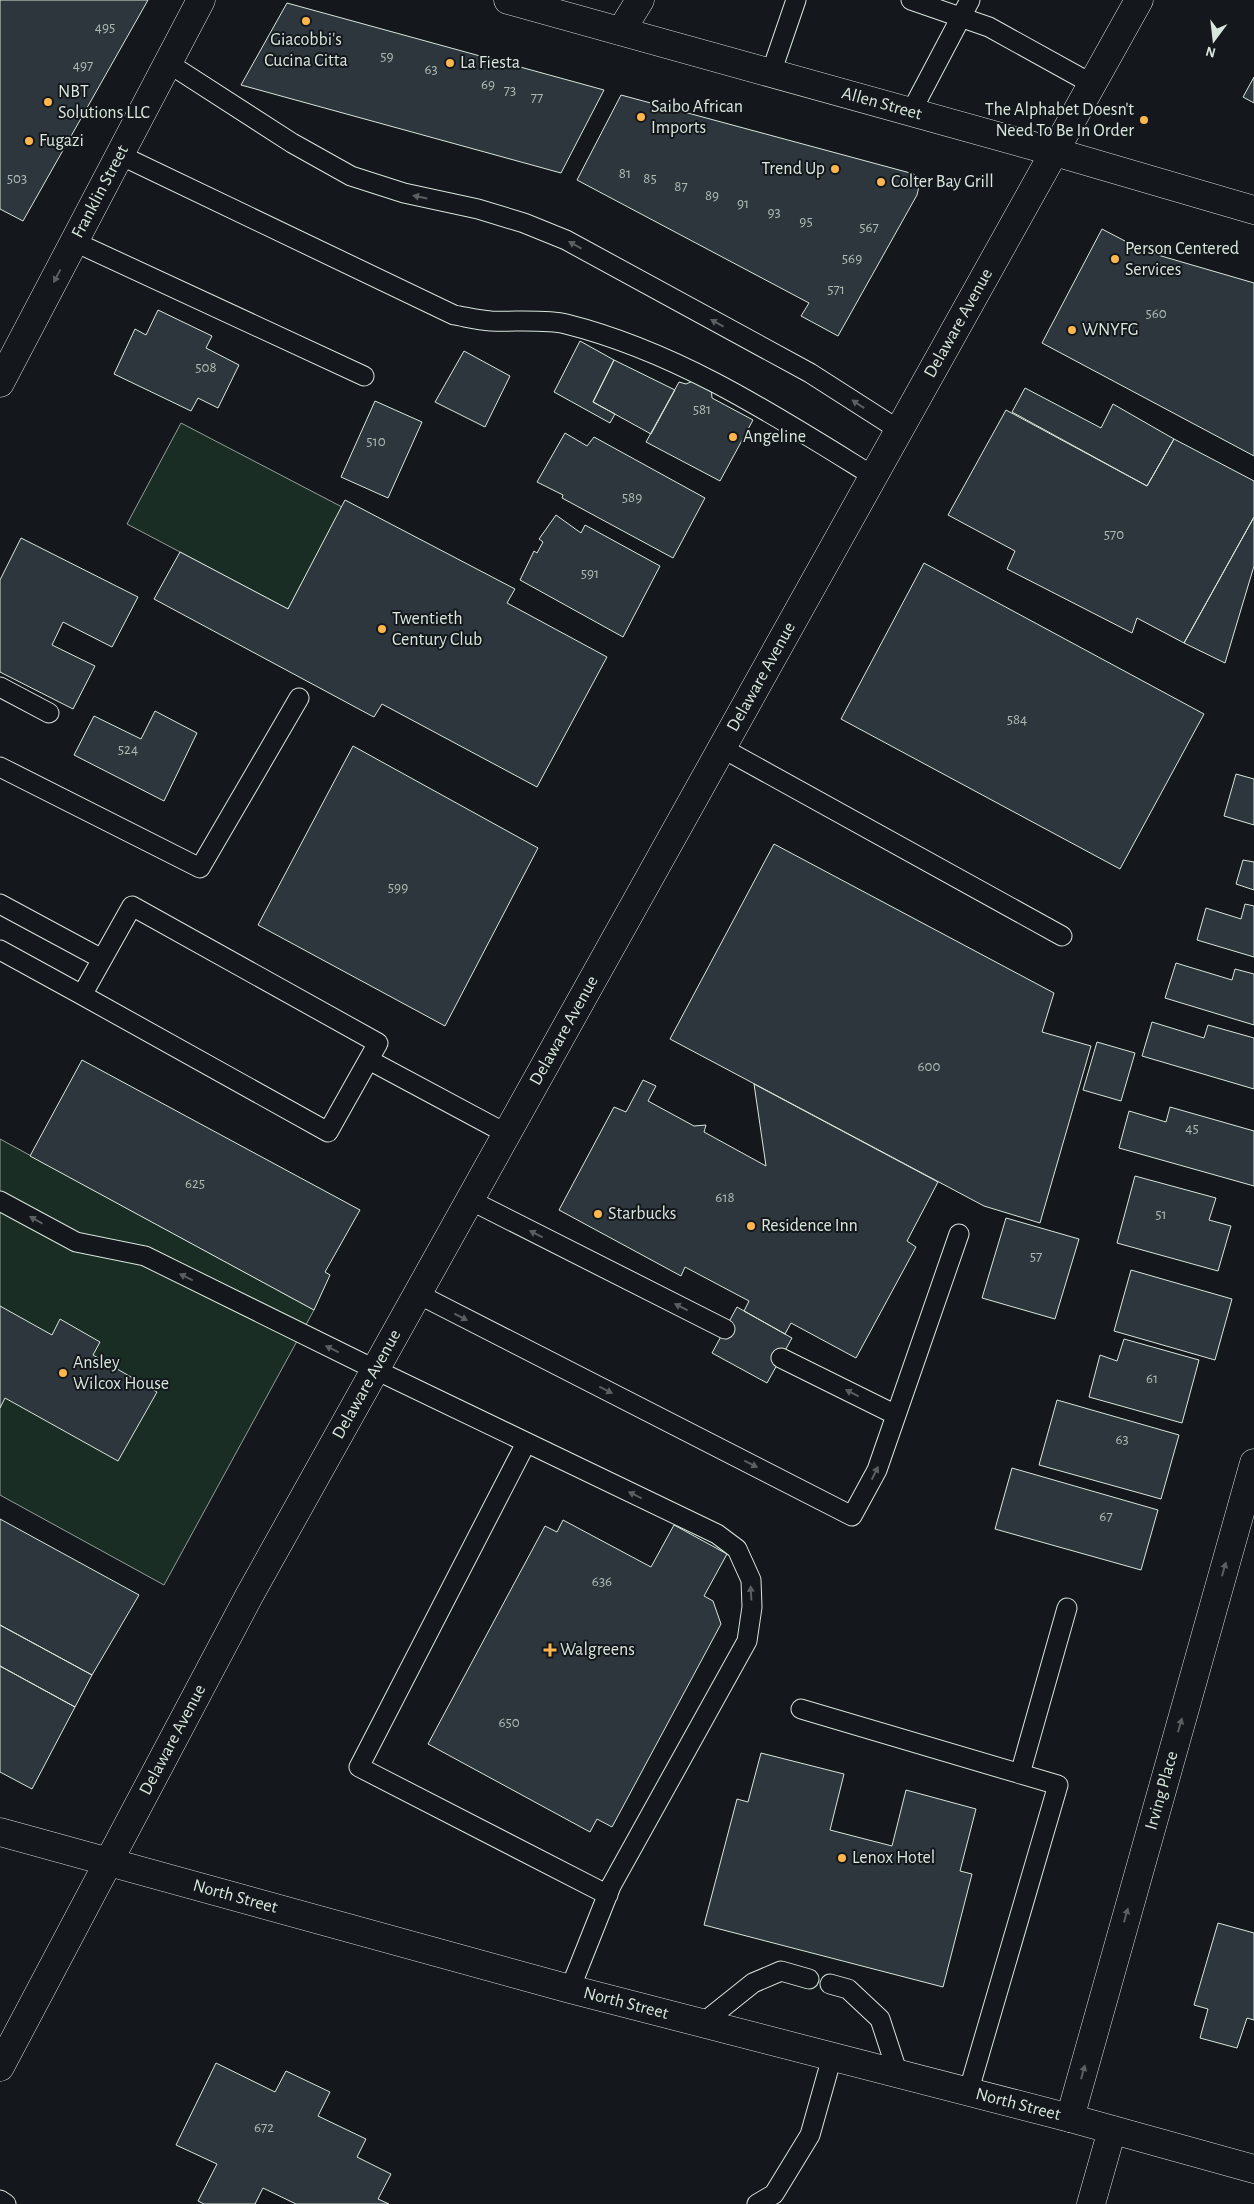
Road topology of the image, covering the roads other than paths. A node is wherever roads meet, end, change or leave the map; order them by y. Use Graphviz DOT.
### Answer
graph roads {
  1 [pos="201,0"];
  2 [pos="508,0"];
  3 [pos="640,0"];
  4 [pos="796,0"];
  5 [pos="911,0"];
  6 [pos="970,0"];
  7 [pos="1139,0"];
  8 [pos="960,17"];
  9 [pos="621,31"];
  10 [pos="168,63"];
  11 [pos="771,73"];
  12 [pos="1092,84"];
  13 [pos="911,112"];
  14 [pos="1055,152"];
  15 [pos="120,155"];
  16 [pos="1254,210"];
  17 [pos="75,242"];
  18 [pos="364,376"];
  19 [pos="0,383"];
  20 [pos="899,430"];
  21 [pos="873,476"];
  22 [pos="0,686"];
  23 [pos="299,698"];
  24 [pos="49,713"];
  25 [pos="722,748"];
  26 [pos="0,766"];
  27 [pos="0,904"];
  28 [pos="1062,936"];
  29 [pos="0,950"];
  30 [pos="102,959"];
  31 [pos="82,995"];
  32 [pos="369,1060"];
  33 [pos="507,1134"];
  34 [pos="470,1200"];
  35 [pos="0,1201"];
  36 [pos="959,1234"];
  37 [pos="418,1294"];
  38 [pos="725,1329"];
  39 [pos="781,1358"];
  40 [pos="376,1370"];
  41 [pos="896,1415"];
  42 [pos="526,1442"];
  43 [pos="1254,1463"];
  44 [pos="1067,1608"];
  45 [pos="801,1709"];
  46 [pos="1020,1774"];
  47 [pos="0,1832"];
  48 [pos="107,1863"];
  49 [pos="608,1895"];
  50 [pos="809,1979"];
  51 [pos="830,1984"];
  52 [pos="570,1989"];
  53 [pos="703,2023"];
  54 [pos="832,2057"];
  55 [pos="0,2067"];
  56 [pos="898,2074"];
  57 [pos="968,2093"];
  58 [pos="1070,2118"];
  59 [pos="1112,2130"];
  60 [pos="1254,2169"];
  61 [pos="0,2200"];
  62 [pos="6,2204"];
  63 [pos="757,2204"];
  64 [pos="1091,2204"];
  1 -- 10 [label="street, Franklin Street"];
  2 -- 9 [label="street, Allen Street"];
  3 -- 9 [label="street"];
  4 -- 11 [label="lane"];
  5 -- 8 [label="lane"];
  6 -- 8 [label="lane"];
  7 -- 12 [label="street, Delaware Avenue"];
  8 -- 12 [label="lane"];
  8 -- 13 [label="lane"];
  9 -- 11 [label="street, Allen Street"];
  10 -- 15 [label="street, Franklin Street"];
  20 -- 10 [label="lane, one-way"];
  11 -- 13 [label="street, Allen Street"];
  12 -- 14 [label="street, Delaware Avenue"];
  13 -- 14 [label="street, Allen Street"];
  14 -- 16 [label="street, Allen Street"];
  14 -- 20 [label="street, Delaware Avenue"];
  15 -- 17 [label="street, Franklin Street"];
  15 -- 21 [label="lane"];
  17 -- 18 [label="lane"];
  17 -- 19 [label="street, Franklin Street, one-way"];
  20 -- 21 [label="street, Delaware Avenue"];
  21 -- 25 [label="street, Delaware Avenue"];
  22 -- 24 [label="lane"];
  23 -- 26 [label="lane"];
  25 -- 28 [label="lane"];
  25 -- 33 [label="street, Delaware Avenue"];
  27 -- 30 [label="lane"];
  29 -- 31 [label="lane"];
  30 -- 31 [label="lane"];
  30 -- 32 [label="lane"];
  31 -- 32 [label="lane"];
  32 -- 33 [label="lane"];
  33 -- 34 [label="street, Delaware Avenue"];
  34 -- 37 [label="street, Delaware Avenue"];
  38 -- 34 [label="lane, one-way"];
  40 -- 35 [label="lane, one-way"];
  36 -- 41 [label="lane"];
  37 -- 40 [label="street, Delaware Avenue"];
  37 -- 41 [label="lane, one-way"];
  41 -- 39 [label="lane, one-way"];
  40 -- 42 [label="lane"];
  40 -- 48 [label="street, Delaware Avenue"];
  49 -- 42 [label="lane, one-way"];
  42 -- 49 [label="lane"];
  58 -- 43 [label="street, Irving Place, one-way"];
  44 -- 46 [label="lane"];
  45 -- 46 [label="lane"];
  46 -- 57 [label="lane"];
  47 -- 48 [label="street, North Street"];
  48 -- 52 [label="street, North Street"];
  48 -- 55 [label="street, Delaware Avenue"];
  49 -- 52 [label="lane"];
  50 -- 53 [label="lane"];
  51 -- 56 [label="lane"];
  52 -- 53 [label="street, North Street"];
  53 -- 54 [label="street, North Street"];
  54 -- 56 [label="street, North Street"];
  54 -- 63 [label="lane"];
  56 -- 57 [label="street, North Street"];
  57 -- 58 [label="street, North Street"];
  58 -- 59 [label="street, North Street"];
  59 -- 60 [label="street, North Street"];
  59 -- 64 [label="street"];
  61 -- 62 [label="lane"];
}
